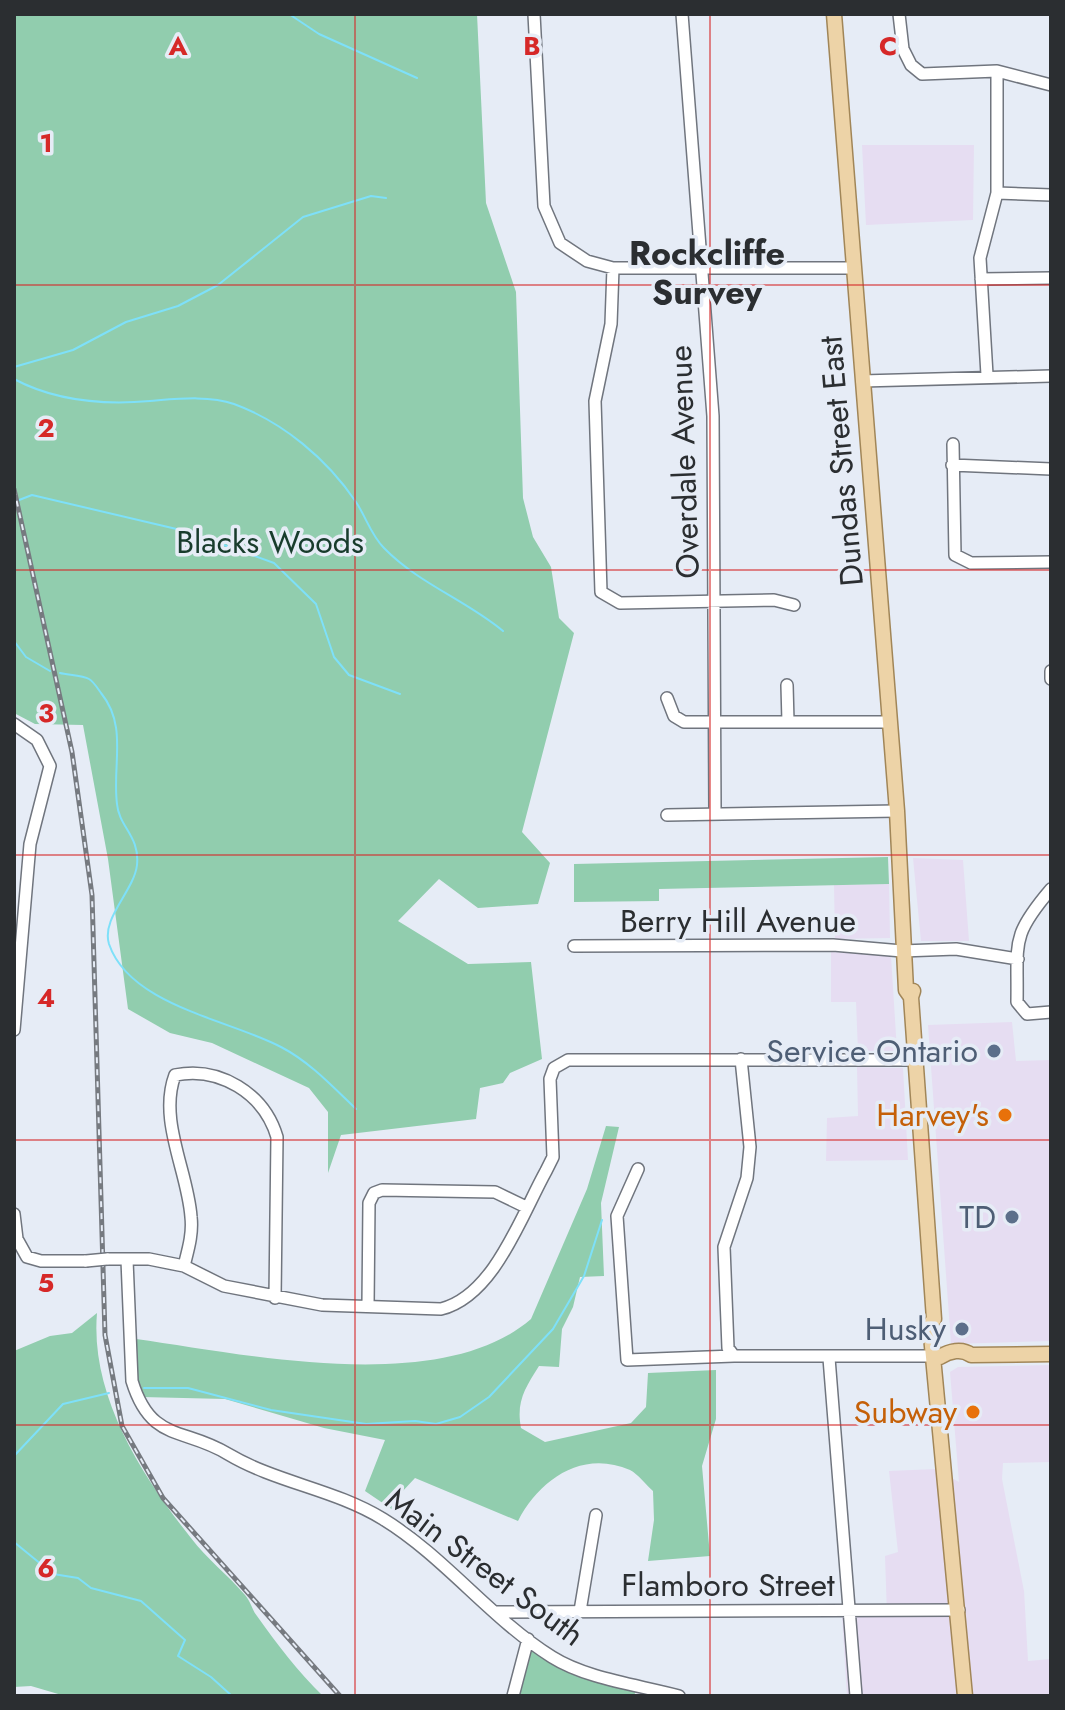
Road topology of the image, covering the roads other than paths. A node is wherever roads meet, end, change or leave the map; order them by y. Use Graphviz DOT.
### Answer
graph roads {
  1 [pos="534,14"];
  2 [pos="682,14"];
  3 [pos="834,14"];
  4 [pos="899,14"];
  5 [pos="997,71"];
  6 [pos="1051,85"];
  7 [pos="997,193"];
  8 [pos="1051,195"];
  9 [pos="613,268"];
  10 [pos="854,268"];
  11 [pos="700,269"];
  12 [pos="1051,278"];
  13 [pos="981,279"];
  14 [pos="987,375"];
  15 [pos="1051,376"];
  16 [pos="862,381"];
  17 [pos="953,444"];
  18 [pos="952,465"];
  19 [pos="1051,469"];
  20 [pos="1051,562"];
  21 [pos="715,602"];
  22 [pos="794,605"];
  23 [pos="1051,671"];
  24 [pos="1051,679"];
  25 [pos="787,685"];
  26 [pos="667,698"];
  27 [pos="714,722"];
  28 [pos="788,722"];
  29 [pos="890,722"];
  30 [pos="14,724"];
  31 [pos="897,811"];
  32 [pos="715,812"];
  33 [pos="667,815"];
  34 [pos="1051,889"];
  35 [pos="574,946"];
  36 [pos="906,951"];
  37 [pos="1018,959"];
  38 [pos="1051,1012"];
  39 [pos="14,1030"];
  40 [pos="741,1059"];
  41 [pos="916,1060"];
  42 [pos="638,1169"];
  43 [pos="526,1207"];
  44 [pos="14,1214"];
  45 [pos="127,1260"];
  46 [pos="184,1266"];
  47 [pos="275,1298"];
  48 [pos="368,1306"];
  49 [pos="1051,1354"];
  50 [pos="734,1356"];
  51 [pos="936,1356"];
  52 [pos="829,1358"];
  53 [pos="596,1515"];
  54 [pos="850,1610"];
  55 [pos="959,1610"];
  56 [pos="580,1611"];
  57 [pos="496,1612"];
  58 [pos="528,1639"];
  59 [pos="513,1696"];
  60 [pos="679,1696"];
  61 [pos="856,1696"];
  62 [pos="965,1696"];
  1 -- 9 [label="street"];
  2 -- 11 [label="street, Overdale Avenue"];
  3 -- 10 [label="main road, Dundas Street East"];
  4 -- 5 [label="street"];
  5 -- 6 [label="street"];
  5 -- 7 [label="street"];
  7 -- 8 [label="street"];
  7 -- 13 [label="street"];
  9 -- 11 [label="street"];
  9 -- 21 [label="street"];
  10 -- 11 [label="street"];
  10 -- 16 [label="main road, Dundas Street East"];
  11 -- 21 [label="street, Overdale Avenue"];
  12 -- 13 [label="street"];
  13 -- 14 [label="street"];
  14 -- 15 [label="street"];
  14 -- 16 [label="street"];
  16 -- 29 [label="main road, Dundas Street East"];
  17 -- 18 [label="street"];
  18 -- 19 [label="street"];
  18 -- 20 [label="street"];
  21 -- 22 [label="street"];
  21 -- 27 [label="street, Overdale Avenue"];
  23 -- 24 [label="street"];
  25 -- 28 [label="street"];
  26 -- 27 [label="street"];
  27 -- 28 [label="street"];
  27 -- 32 [label="street, Overdale Avenue"];
  28 -- 29 [label="street"];
  29 -- 31 [label="main road, Dundas Street East"];
  30 -- 39 [label="street"];
  31 -- 32 [label="street"];
  31 -- 36 [label="main road, Dundas Street East"];
  32 -- 33 [label="street"];
  34 -- 37 [label="street"];
  35 -- 36 [label="street, Berry Hill Avenue"];
  36 -- 37 [label="street, Berry Hill Avenue"];
  36 -- 41 [label="main road, Dundas Street East"];
  37 -- 38 [label="street"];
  40 -- 41 [label="street"];
  40 -- 43 [label="street"];
  40 -- 50 [label="street"];
  41 -- 51 [label="main road, Dundas Street East"];
  42 -- 50 [label="street"];
  43 -- 48 [label="street"];
  43 -- 48 [label="street"];
  44 -- 45 [label="street, bridge"];
  45 -- 46 [label="street"];
  45 -- 57 [label="street, Main Street South"];
  46 -- 47 [label="street"];
  46 -- 47 [label="street"];
  47 -- 48 [label="street"];
  49 -- 51 [label="main road"];
  50 -- 52 [label="street"];
  51 -- 52 [label="street"];
  51 -- 55 [label="main road, Dundas Street East"];
  52 -- 54 [label="street"];
  53 -- 56 [label="street"];
  54 -- 55 [label="street, Flamboro Street"];
  54 -- 56 [label="street, Flamboro Street"];
  54 -- 61 [label="street"];
  55 -- 62 [label="main road, Dundas Street East"];
  56 -- 57 [label="street, Flamboro Street"];
  57 -- 58 [label="street, Main Street South"];
  58 -- 59 [label="street"];
  58 -- 60 [label="street, Main Street South"];
}
